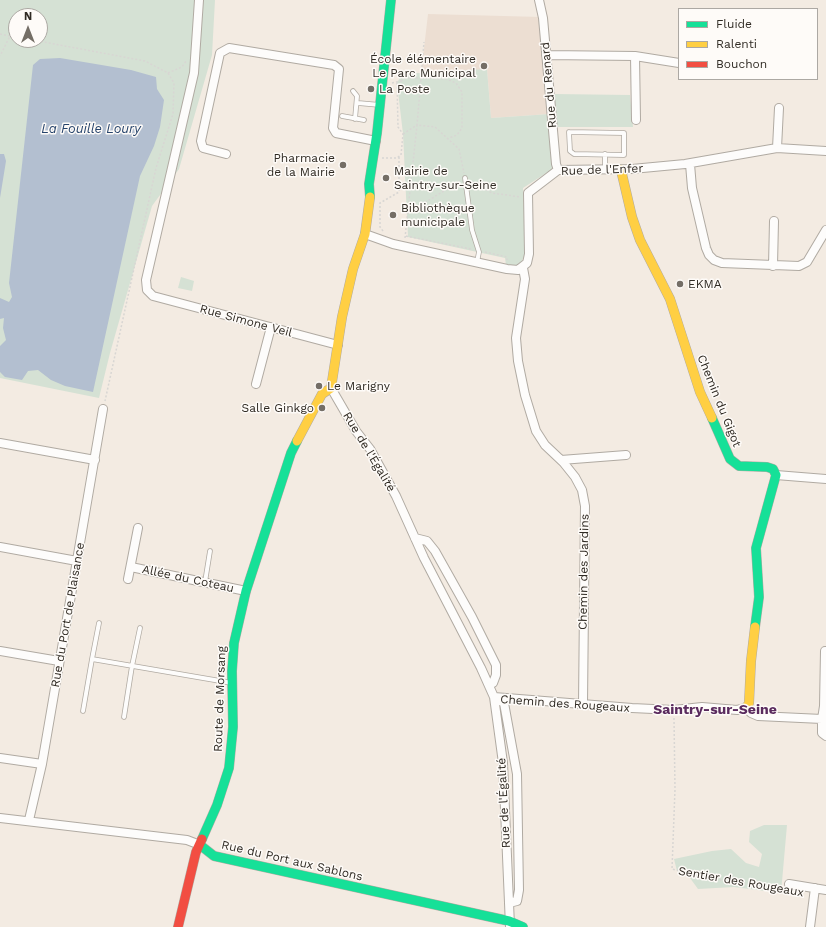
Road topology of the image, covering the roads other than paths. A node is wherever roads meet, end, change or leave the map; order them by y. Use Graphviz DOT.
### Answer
graph roads {
  1 [pos="199,0"];
  2 [pos="391,0"];
  3 [pos="539,0"];
  4 [pos="546,55"];
  5 [pos="635,56"];
  6 [pos="678,62"];
  7 [pos="353,91"];
  8 [pos="358,103"];
  9 [pos="380,105"];
  10 [pos="778,108"];
  11 [pos="342,116"];
  12 [pos="355,119"];
  13 [pos="364,120"];
  14 [pos="636,120"];
  15 [pos="376,141"];
  16 [pos="777,148"];
  17 [pos="826,151"];
  18 [pos="226,154"];
  19 [pos="605,154"];
  20 [pos="690,164"];
  21 [pos="558,170"];
  22 [pos="605,170"];
  23 [pos="622,170"];
  24 [pos="465,178"];
  25 [pos="774,221"];
  26 [pos="826,230"];
  27 [pos="365,234"];
  28 [pos="478,262"];
  29 [pos="773,266"];
  30 [pos="523,268"];
  31 [pos="271,328"];
  32 [pos="338,346"];
  33 [pos="256,384"];
  34 [pos="331,388"];
  35 [pos="103,409"];
  36 [pos="0,443"];
  37 [pos="626,456"];
  38 [pos="95,460"];
  39 [pos="561,460"];
  40 [pos="776,475"];
  41 [pos="826,479"];
  42 [pos="138,528"];
  43 [pos="414,538"];
  44 [pos="0,547"];
  45 [pos="210,551"];
  46 [pos="77,561"];
  47 [pos="131,567"];
  48 [pos="128,579"];
  49 [pos="204,582"];
  50 [pos="246,591"];
  51 [pos="98,623"];
  52 [pos="140,628"];
  53 [pos="825,650"];
  54 [pos="0,651"];
  55 [pos="92,659"];
  56 [pos="59,661"];
  57 [pos="132,666"];
  58 [pos="232,683"];
  59 [pos="489,685"];
  60 [pos="494,697"];
  61 [pos="583,704"];
  62 [pos="746,708"];
  63 [pos="83,711"];
  64 [pos="124,717"];
  65 [pos="822,719"];
  66 [pos="826,736"];
  67 [pos="0,758"];
  68 [pos="42,764"];
  69 [pos="0,818"];
  70 [pos="29,820"];
  71 [pos="200,845"];
  72 [pos="787,886"];
  73 [pos="815,888"];
  74 [pos="826,890"];
  75 [pos="509,903"];
  76 [pos="510,924"];
  77 [pos="178,927"];
  78 [pos="523,927"];
  79 [pos="810,927"];
  1 -- 31 [label="street, Rue Simone Veil"];
  2 -- 9 [label="street"];
  3 -- 4 [label="street, Rue du Renard"];
  4 -- 5 [label="street"];
  4 -- 21 [label="street, Rue du Renard"];
  5 -- 6 [label="street"];
  5 -- 14 [label="street"];
  7 -- 8 [label="lane"];
  8 -- 9 [label="lane"];
  8 -- 12 [label="lane"];
  9 -- 15 [label="street"];
  10 -- 16 [label="street"];
  11 -- 12 [label="lane"];
  12 -- 13 [label="lane"];
  15 -- 18 [label="street"];
  15 -- 27 [label="street"];
  16 -- 17 [label="street, Rue de l'Enfer"];
  16 -- 20 [label="street, Rue de l'Enfer"];
  19 -- 19 [label="lane"];
  19 -- 22 [label="lane"];
  20 -- 23 [label="street, Rue de l'Enfer"];
  20 -- 29 [label="street"];
  21 -- 22 [label="street, Rue de l'Enfer"];
  21 -- 30 [label="street, Rue de l'Enfer"];
  22 -- 23 [label="street, Rue de l'Enfer"];
  23 -- 40 [label="street, Chemin du Gigot"];
  24 -- 28 [label="lane"];
  25 -- 29 [label="street"];
  26 -- 29 [label="street"];
  27 -- 28 [label="street"];
  27 -- 32 [label="street"];
  28 -- 30 [label="street"];
  30 -- 39 [label="street, Chemin des Jardins"];
  31 -- 32 [label="street, Rue Simone Veil"];
  31 -- 33 [label="street"];
  32 -- 34 [label="street"];
  34 -- 43 [label="street, Rue de l'Égalité"];
  34 -- 50 [label="street, Route de Morsang"];
  35 -- 38 [label="street, Rue du Port de Plaisance"];
  36 -- 38 [label="street"];
  37 -- 39 [label="street"];
  38 -- 46 [label="street, Rue du Port de Plaisance"];
  39 -- 61 [label="street, Chemin des Jardins"];
  40 -- 41 [label="street"];
  40 -- 62 [label="street"];
  42 -- 47 [label="street, Allée du Coteau"];
  43 -- 59 [label="street, Rue de l'Égalité"];
  43 -- 59 [label="street"];
  44 -- 46 [label="street"];
  45 -- 49 [label="lane"];
  46 -- 56 [label="street, Rue du Port de Plaisance"];
  47 -- 48 [label="street, Allée du Coteau"];
  47 -- 49 [label="street, Allée du Coteau"];
  49 -- 50 [label="street, Allée du Coteau"];
  50 -- 58 [label="street, Route de Morsang"];
  51 -- 55 [label="lane"];
  52 -- 57 [label="lane"];
  53 -- 65 [label="street"];
  54 -- 56 [label="street"];
  55 -- 57 [label="lane"];
  55 -- 63 [label="lane"];
  56 -- 68 [label="street, Rue du Port de Plaisance"];
  57 -- 58 [label="lane"];
  57 -- 64 [label="lane"];
  58 -- 71 [label="street, Route de Morsang"];
  59 -- 60 [label="street, Rue de l'Égalité"];
  60 -- 61 [label="street, Chemin des Rougeaux"];
  60 -- 75 [label="street, Rue de l'Égalité"];
  60 -- 75 [label="street, Chemin des Rougeaux"];
  61 -- 62 [label="street, Chemin des Rougeaux"];
  62 -- 65 [label="street, Chemin des Rougeaux"];
  65 -- 66 [label="street"];
  67 -- 68 [label="street"];
  68 -- 70 [label="street, Rue du Port de Plaisance"];
  69 -- 70 [label="street, Rue du Port aux Sablons"];
  70 -- 71 [label="street, Rue du Port aux Sablons"];
  71 -- 76 [label="street, Rue du Port aux Sablons"];
  71 -- 77 [label="street, Route de Morsang"];
  72 -- 73 [label="street"];
  73 -- 74 [label="street"];
  73 -- 79 [label="street"];
  75 -- 76 [label="street, Rue de l'Égalité"];
  76 -- 78 [label="street, Rue du Port aux Sablons"];
}
